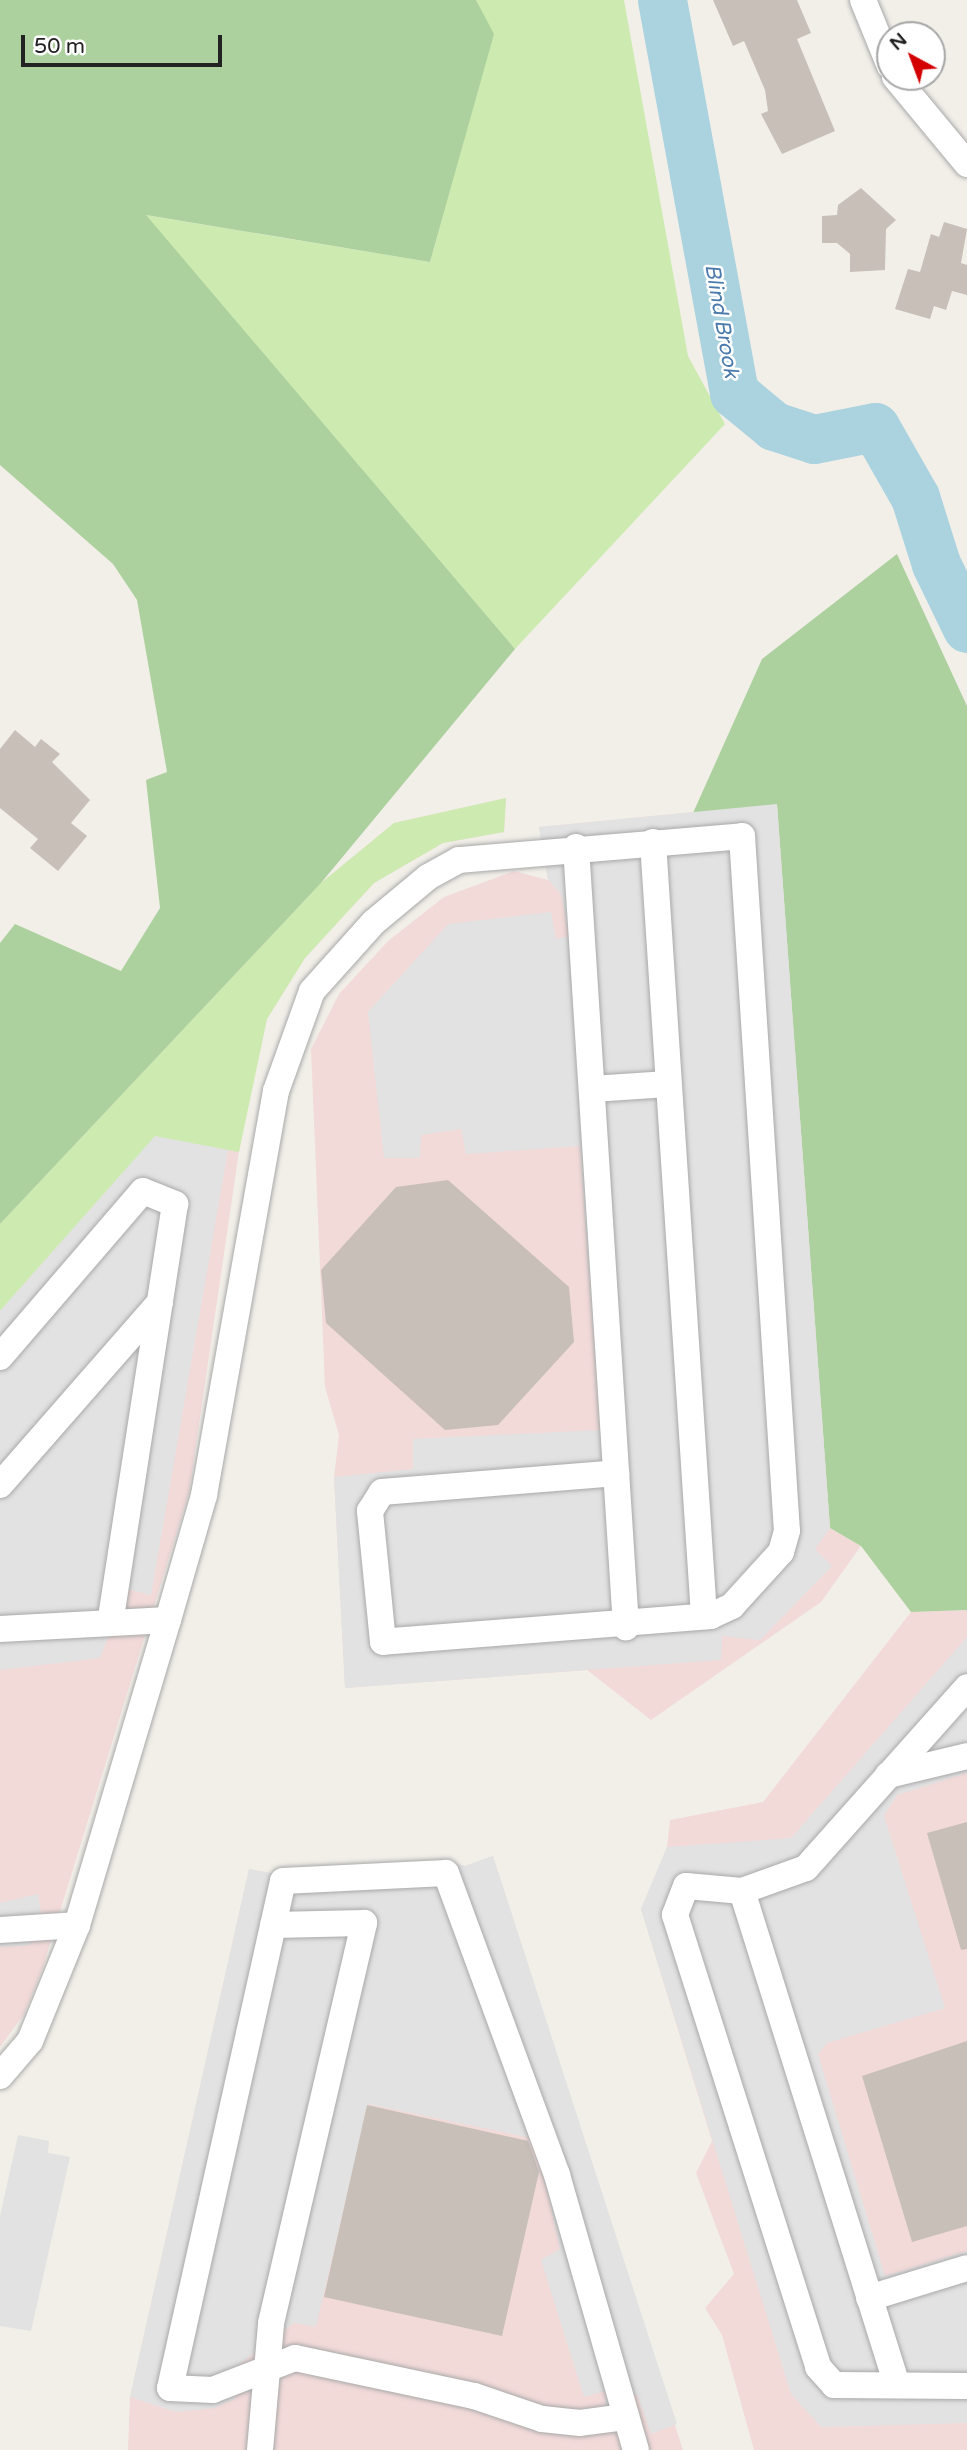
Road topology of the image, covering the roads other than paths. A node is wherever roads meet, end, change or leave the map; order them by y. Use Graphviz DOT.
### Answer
graph roads {
  1 [pos="863,0"];
  2 [pos="876,32"];
  3 [pos="907,91"];
  4 [pos="967,164"];
  5 [pos="653,842"];
  6 [pos="576,847"];
  7 [pos="668,1084"];
  8 [pos="592,1089"];
  9 [pos="160,1302"];
  10 [pos="0,1357"];
  11 [pos="616,1474"];
  12 [pos="0,1485"];
  13 [pos="704,1616"];
  14 [pos="168,1620"];
  15 [pos="110,1623"];
  16 [pos="626,1627"];
  17 [pos="0,1629"];
  18 [pos="967,1687"];
  19 [pos="967,1756"];
  20 [pos="888,1775"];
  21 [pos="742,1891"];
  22 [pos="77,1925"];
  23 [pos="273,1925"];
  24 [pos="0,1930"];
  25 [pos="0,2076"];
  26 [pos="967,2268"];
  27 [pos="869,2298"];
  28 [pos="268,2367"];
  29 [pos="897,2385"];
  30 [pos="967,2385"];
  31 [pos="625,2417"];
  32 [pos="260,2450"];
  33 [pos="636,2450"];
  1 -- 2 [label="street"];
  3 -- 4 [label="street"];
  5 -- 6 [label="street"];
  5 -- 7 [label="street"];
  5 -- 13 [label="street"];
  6 -- 8 [label="street"];
  6 -- 14 [label="street"];
  7 -- 8 [label="street"];
  7 -- 13 [label="street"];
  8 -- 11 [label="street"];
  9 -- 10 [label="street"];
  9 -- 12 [label="street"];
  9 -- 15 [label="street"];
  11 -- 16 [label="street"];
  11 -- 16 [label="street"];
  13 -- 16 [label="street"];
  14 -- 15 [label="street"];
  14 -- 22 [label="street"];
  15 -- 17 [label="street"];
  18 -- 20 [label="street"];
  19 -- 20 [label="street"];
  20 -- 21 [label="street"];
  21 -- 27 [label="street"];
  21 -- 29 [label="street"];
  22 -- 24 [label="street"];
  22 -- 25 [label="street"];
  23 -- 28 [label="street"];
  23 -- 28 [label="street"];
  23 -- 31 [label="street"];
  26 -- 27 [label="street"];
  27 -- 29 [label="street"];
  28 -- 31 [label="street"];
  28 -- 32 [label="street"];
  29 -- 30 [label="street"];
  31 -- 33 [label="street"];
}
